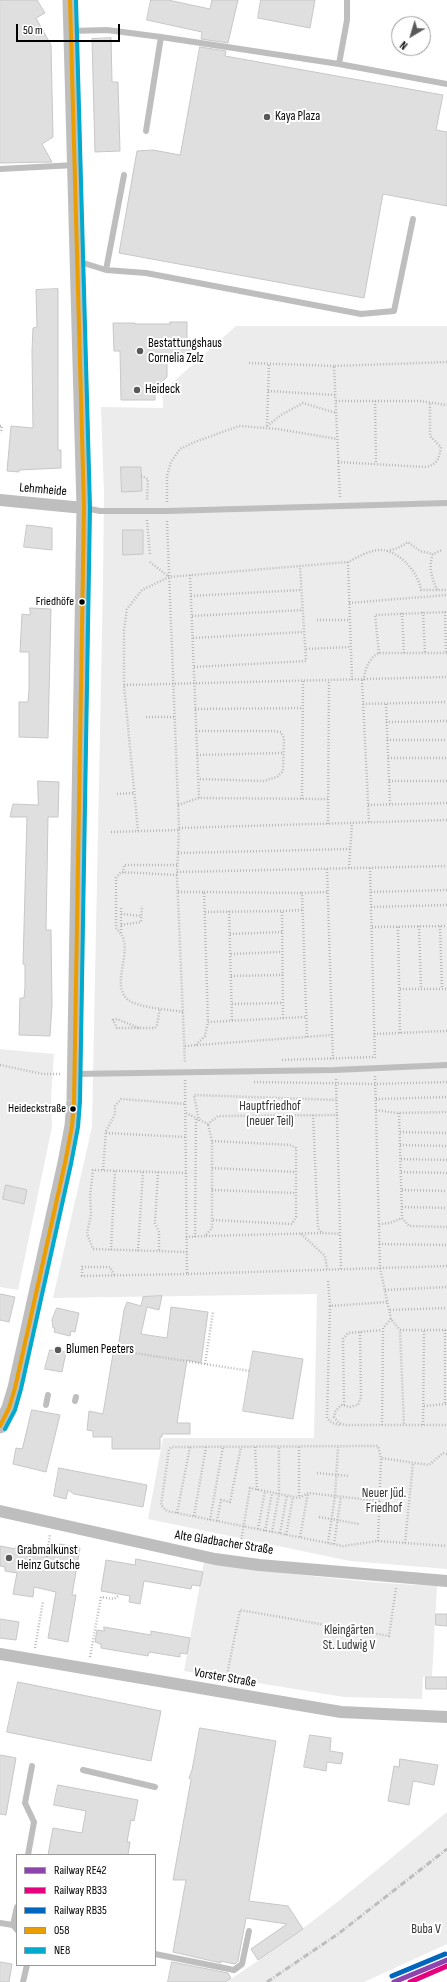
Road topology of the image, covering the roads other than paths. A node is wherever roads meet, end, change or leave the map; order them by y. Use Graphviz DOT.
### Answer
graph roads {
  1 [pos="347,0"];
  2 [pos="70,2"];
  3 [pos="71,31"];
  4 [pos="161,37"];
  5 [pos="339,64"];
  6 [pos="447,84"];
  7 [pos="146,131"];
  8 [pos="75,165"];
  9 [pos="0,169"];
  10 [pos="124,175"];
  11 [pos="413,219"];
  12 [pos="77,261"];
  13 [pos="106,270"];
  14 [pos="0,500"];
  15 [pos="447,503"];
  16 [pos="84,508"];
  17 [pos="447,1065"];
  18 [pos="74,1074"];
  19 [pos="48,1395"];
  20 [pos="46,1405"];
  21 [pos="0,1426"];
  22 [pos="0,1511"];
  23 [pos="447,1581"];
  24 [pos="0,1654"];
  25 [pos="447,1717"];
  26 [pos="32,1766"];
  27 [pos="82,1770"];
  28 [pos="155,1787"];
  29 [pos="28,1854"];
  30 [pos="16,1918"];
  31 [pos="0,1923"];
  32 [pos="15,1928"];
  33 [pos="249,1931"];
  34 [pos="156,1954"];
  35 [pos="27,1966"];
  36 [pos="23,1982"];
  1 -- 5 [label="lane"];
  2 -- 3 [label="street"];
  3 -- 4 [label="lane"];
  3 -- 8 [label="street"];
  4 -- 5 [label="lane"];
  4 -- 7 [label="lane"];
  5 -- 6 [label="lane"];
  8 -- 9 [label="lane"];
  8 -- 12 [label="street"];
  10 -- 13 [label="lane"];
  11 -- 13 [label="lane"];
  12 -- 13 [label="lane"];
  12 -- 16 [label="street"];
  14 -- 16 [label="street, Lehmheide"];
  15 -- 16 [label="lane"];
  16 -- 18 [label="street"];
  17 -- 18 [label="lane"];
  18 -- 21 [label="street"];
  19 -- 20 [label="lane"];
  22 -- 23 [label="street, Alte Gladbacher Straße"];
  24 -- 25 [label="street, Vorster Straße"];
  26 -- 29 [label="lane"];
  27 -- 28 [label="lane"];
  30 -- 32 [label="lane"];
  31 -- 32 [label="lane"];
  33 -- 34 [label="lane"];
  35 -- 36 [label="lane"];
}
